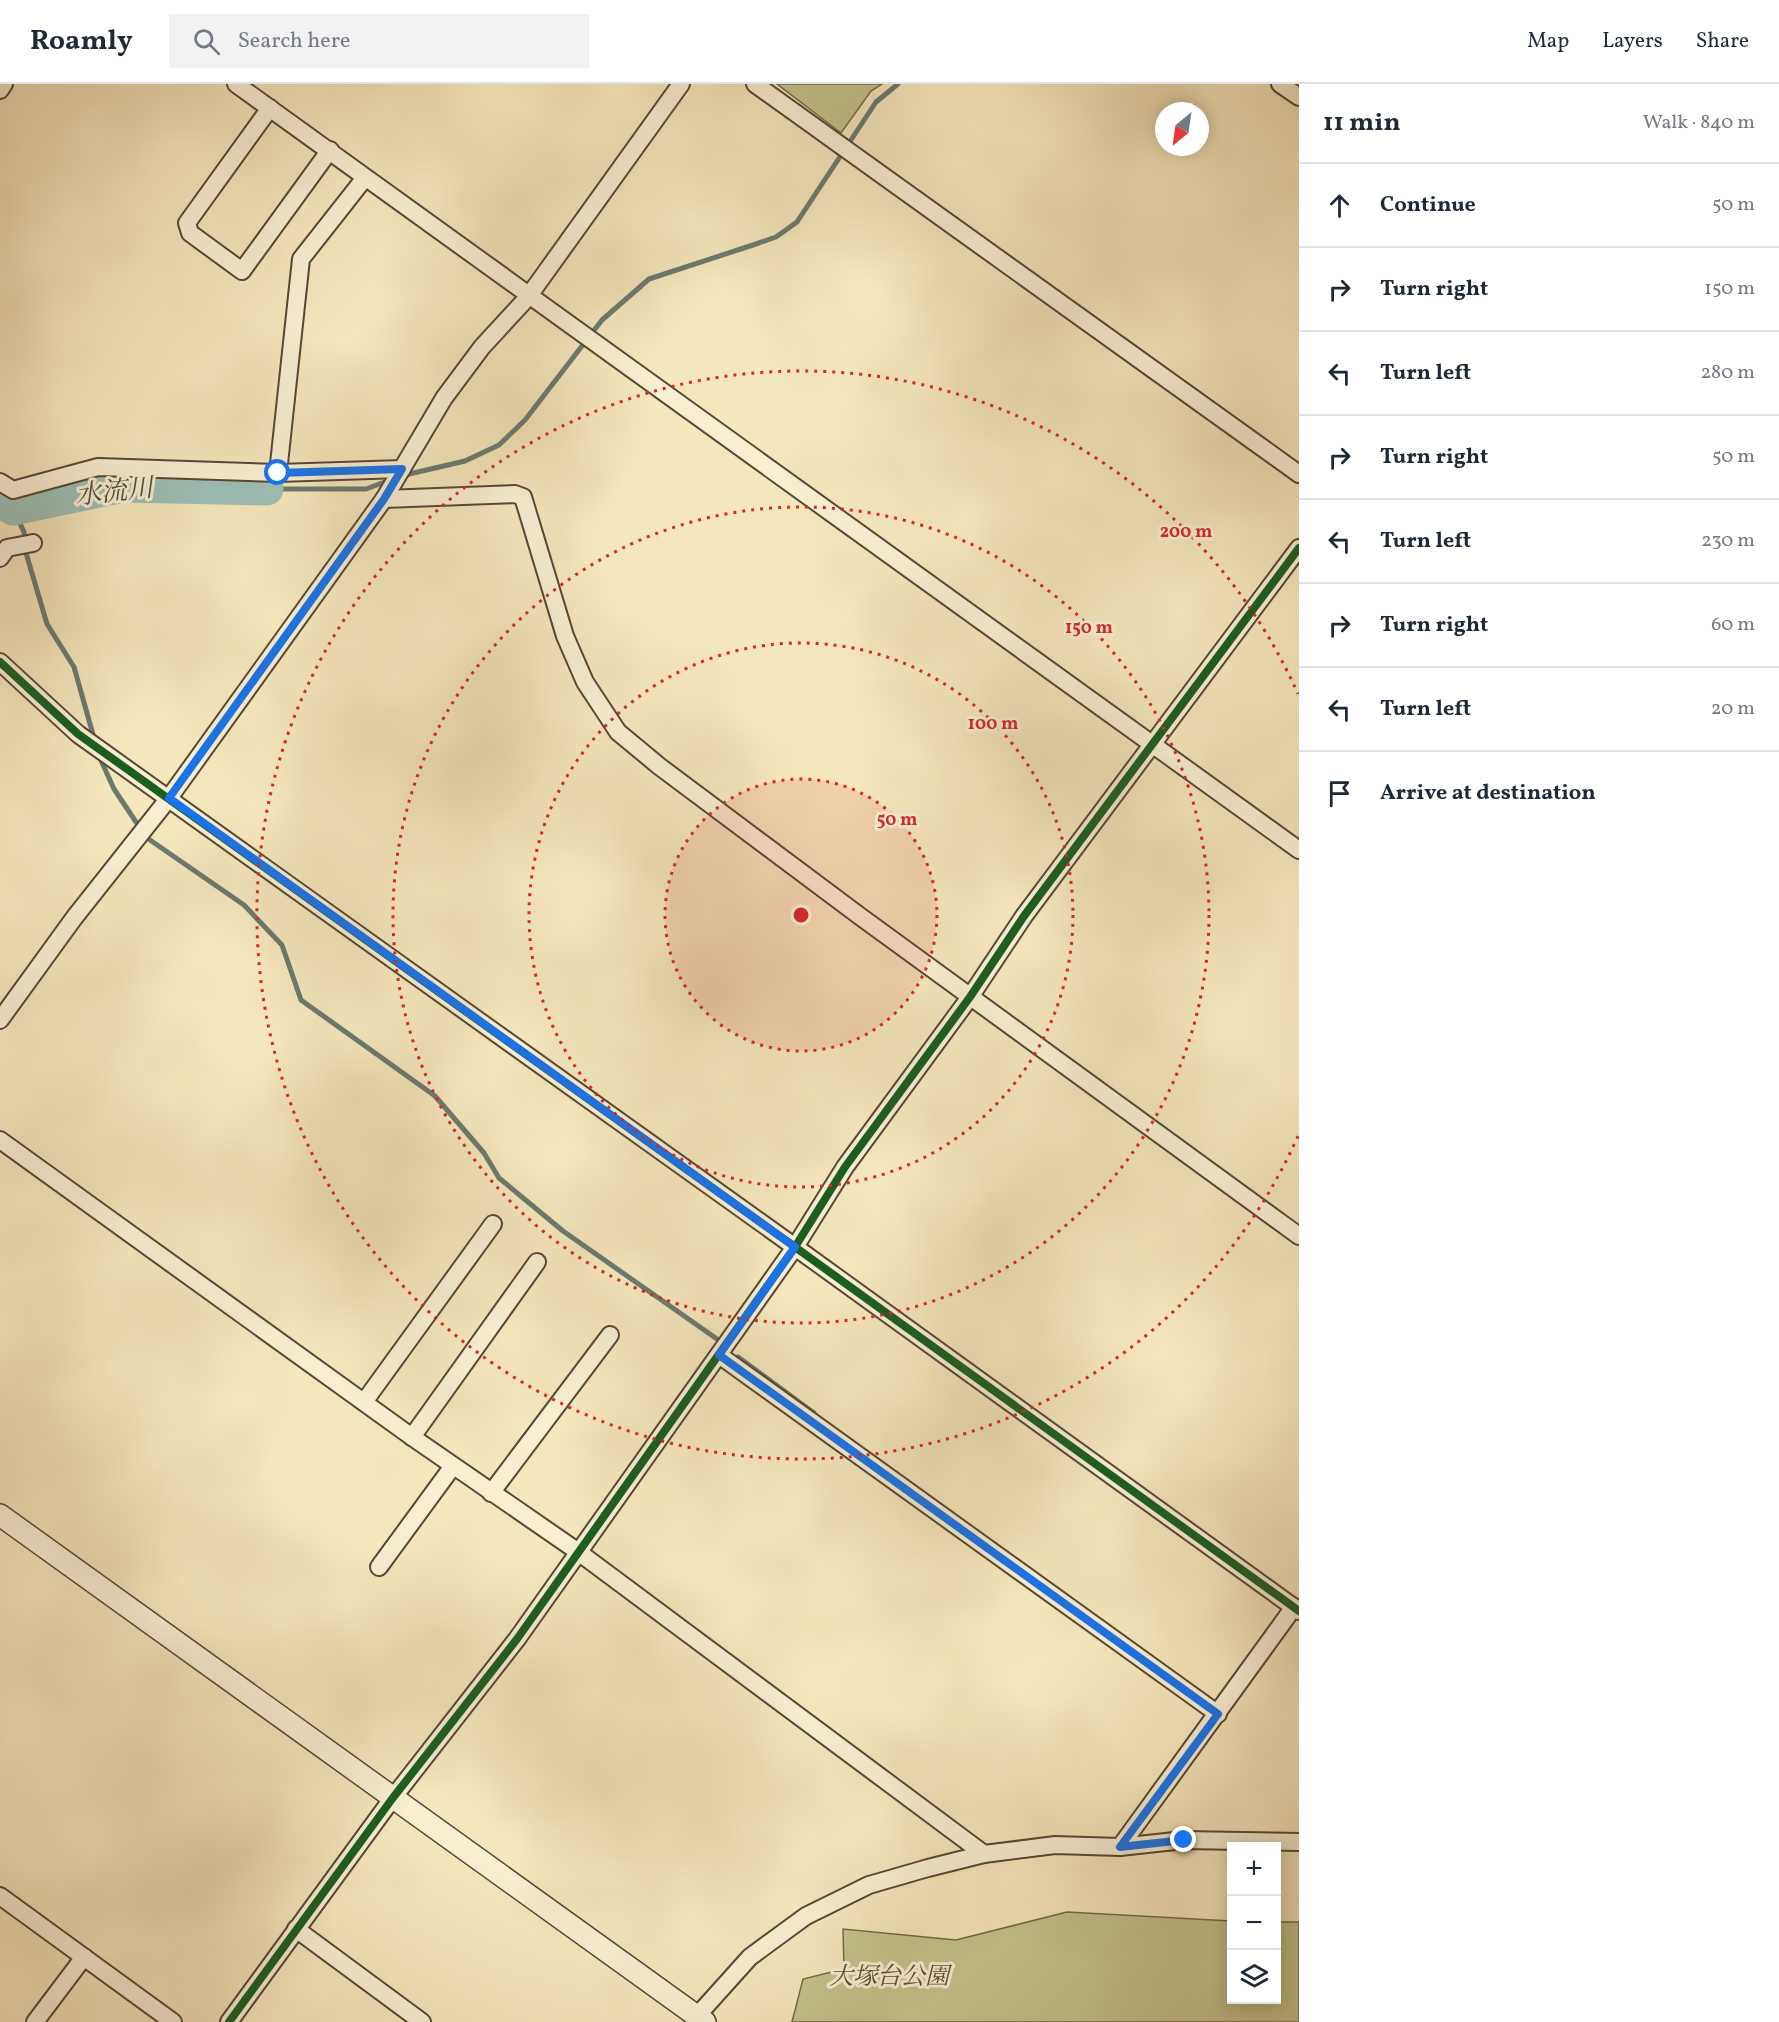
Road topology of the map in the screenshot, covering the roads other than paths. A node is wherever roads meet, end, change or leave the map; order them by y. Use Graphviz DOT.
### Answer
graph roads {
  1 [pos="4,84"];
  2 [pos="236,84"];
  3 [pos="681,84"];
  4 [pos="755,84"];
  5 [pos="1280,84"];
  6 [pos="0,90"];
  7 [pos="1299,98"];
  8 [pos="270,108"];
  9 [pos="330,150"];
  10 [pos="364,178"];
  11 [pos="528,297"];
  12 [pos="402,469"];
  13 [pos="278,473"];
  14 [pos="1299,474"];
  15 [pos="0,482"];
  16 [pos="384,499"];
  17 [pos="33,543"];
  18 [pos="1299,548"];
  19 [pos="4,553"];
  20 [pos="0,662"];
  21 [pos="1152,742"];
  22 [pos="169,798"];
  23 [pos="1299,850"];
  24 [pos="970,997"];
  25 [pos="0,1020"];
  26 [pos="0,1140"];
  27 [pos="493,1224"];
  28 [pos="1299,1236"];
  29 [pos="795,1247"];
  30 [pos="537,1262"];
  31 [pos="610,1335"];
  32 [pos="719,1355"];
  33 [pos="363,1402"];
  34 [pos="412,1437"];
  35 [pos="453,1466"];
  36 [pos="491,1493"];
  37 [pos="0,1515"];
  38 [pos="577,1551"];
  39 [pos="379,1567"];
  40 [pos="1297,1609"];
  41 [pos="1218,1714"];
  42 [pos="392,1799"];
  43 [pos="1299,1842"];
  44 [pos="1120,1847"];
  45 [pos="984,1854"];
  46 [pos="0,1896"];
  47 [pos="296,1929"];
  48 [pos="84,1957"];
  49 [pos="701,2019"];
  50 [pos="35,2022"];
  51 [pos="173,2022"];
  52 [pos="229,2022"];
  53 [pos="422,2022"];
  1 -- 6 [label="street"];
  2 -- 8 [label="street"];
  3 -- 11 [label="street"];
  4 -- 14 [label="street"];
  5 -- 7 [label="street"];
  8 -- 9 [label="street"];
  8 -- 9 [label="street"];
  9 -- 10 [label="street"];
  10 -- 11 [label="street"];
  10 -- 13 [label="street"];
  11 -- 12 [label="street"];
  11 -- 21 [label="street"];
  12 -- 13 [label="street"];
  12 -- 16 [label="street"];
  13 -- 15 [label="street"];
  16 -- 22 [label="street"];
  16 -- 24 [label="street"];
  17 -- 19 [label="street"];
  18 -- 21 [label="street"];
  20 -- 22 [label="street"];
  21 -- 23 [label="street"];
  21 -- 24 [label="street"];
  22 -- 25 [label="street"];
  22 -- 29 [label="street"];
  24 -- 28 [label="street"];
  24 -- 29 [label="street"];
  26 -- 33 [label="street"];
  27 -- 33 [label="street"];
  29 -- 32 [label="street"];
  29 -- 40 [label="street"];
  30 -- 34 [label="street"];
  31 -- 36 [label="street"];
  32 -- 38 [label="street"];
  32 -- 41 [label="street"];
  33 -- 34 [label="street"];
  34 -- 35 [label="street"];
  35 -- 36 [label="street"];
  35 -- 39 [label="street"];
  36 -- 38 [label="street"];
  37 -- 42 [label="street"];
  38 -- 42 [label="street"];
  38 -- 45 [label="street"];
  40 -- 41 [label="street"];
  41 -- 44 [label="street"];
  42 -- 47 [label="street"];
  42 -- 49 [label="street"];
  43 -- 44 [label="street"];
  44 -- 45 [label="street"];
  45 -- 49 [label="street"];
  46 -- 48 [label="street"];
  47 -- 52 [label="street"];
  47 -- 53 [label="street"];
  48 -- 50 [label="street"];
  48 -- 51 [label="street"];
}
